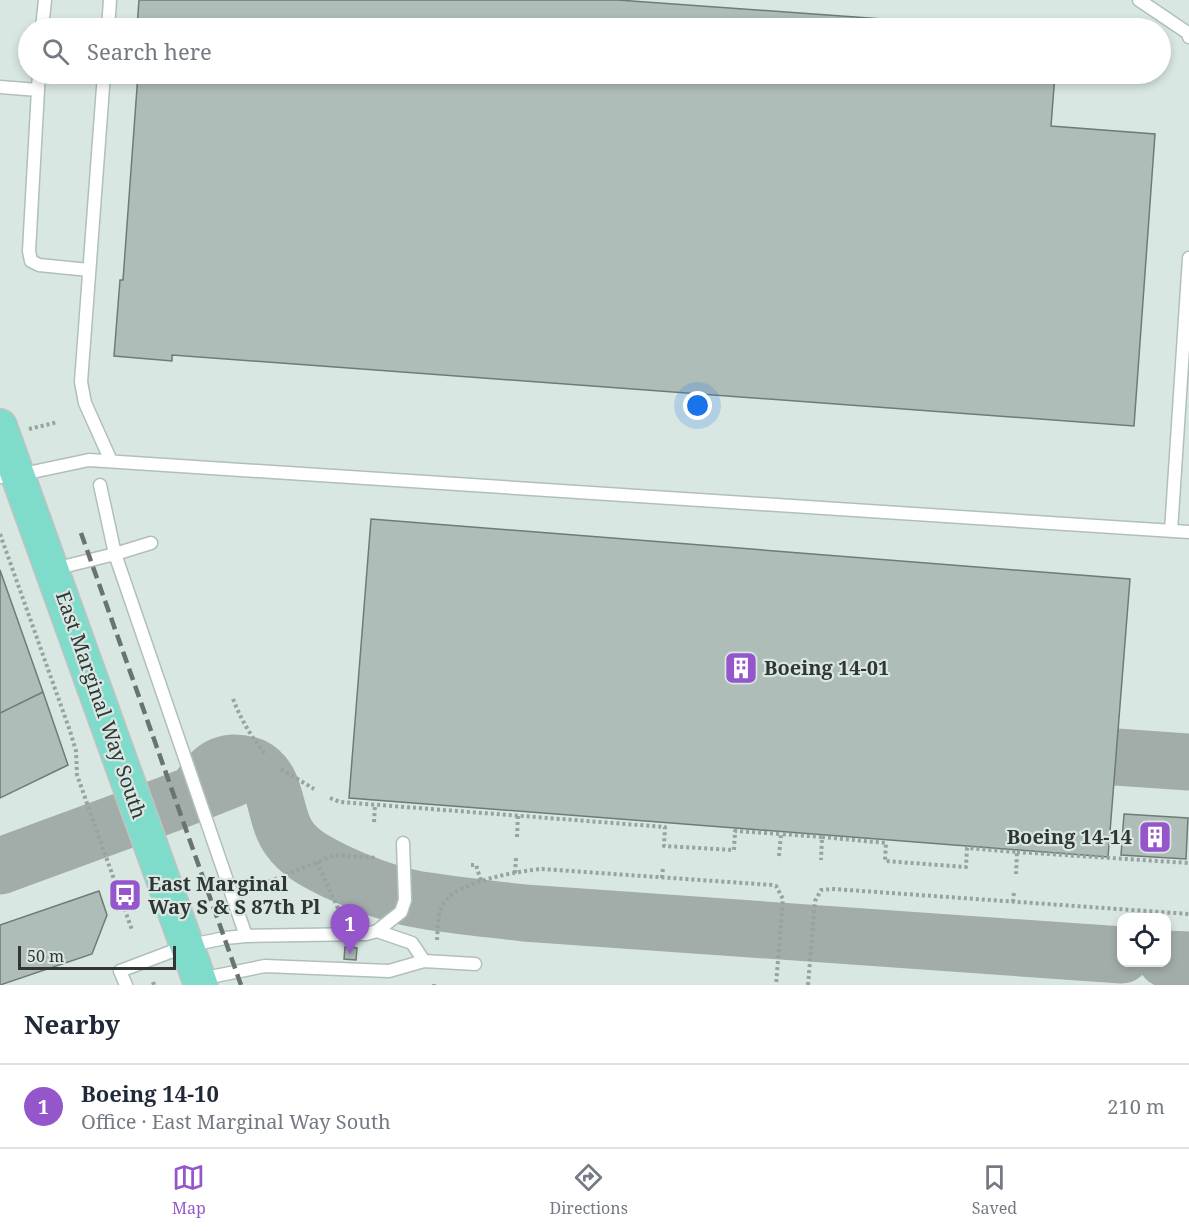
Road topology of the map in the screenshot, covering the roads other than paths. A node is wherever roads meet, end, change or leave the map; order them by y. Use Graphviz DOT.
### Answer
graph roads {
  1 [pos="45,0"];
  2 [pos="110,0"];
  3 [pos="1139,0"];
  4 [pos="43,18"];
  5 [pos="109,18"];
  6 [pos="1166,18"];
  7 [pos="1171,22"];
  8 [pos="1189,37"];
  9 [pos="38,84"];
  10 [pos="103,84"];
  11 [pos="0,87"];
  12 [pos="38,90"];
  13 [pos="1189,258"];
  14 [pos="89,270"];
  15 [pos="0,426"];
  16 [pos="111,461"];
  17 [pos="9,476"];
  18 [pos="100,485"];
  19 [pos="1171,531"];
  20 [pos="1189,532"];
  21 [pos="152,543"];
  22 [pos="115,554"];
  23 [pos="52,570"];
  24 [pos="403,843"];
  25 [pos="377,931"];
  26 [pos="246,936"];
  27 [pos="186,946"];
  28 [pos="424,961"];
  29 [pos="475,964"];
  30 [pos="200,982"];
  31 [pos="126,985"];
  1 -- 4 [label="lane"];
  2 -- 5 [label="lane"];
  3 -- 6 [label="lane"];
  7 -- 8 [label="lane"];
  9 -- 12 [label="lane"];
  10 -- 14 [label="lane"];
  11 -- 12 [label="lane"];
  12 -- 14 [label="lane"];
  13 -- 19 [label="lane"];
  14 -- 16 [label="lane"];
  15 -- 17 [label="main road, East Marginal Way South"];
  16 -- 17 [label="lane"];
  16 -- 19 [label="lane"];
  17 -- 23 [label="main road, East Marginal Way South"];
  18 -- 22 [label="lane"];
  19 -- 20 [label="lane"];
  21 -- 22 [label="lane"];
  22 -- 23 [label="lane"];
  22 -- 26 [label="lane"];
  23 -- 27 [label="main road, East Marginal Way South"];
  24 -- 25 [label="lane"];
  25 -- 26 [label="lane"];
  25 -- 28 [label="lane"];
  26 -- 27 [label="lane"];
  27 -- 30 [label="main road, East Marginal Way South"];
  27 -- 31 [label="lane"];
  28 -- 29 [label="lane"];
  28 -- 30 [label="lane"];
}
